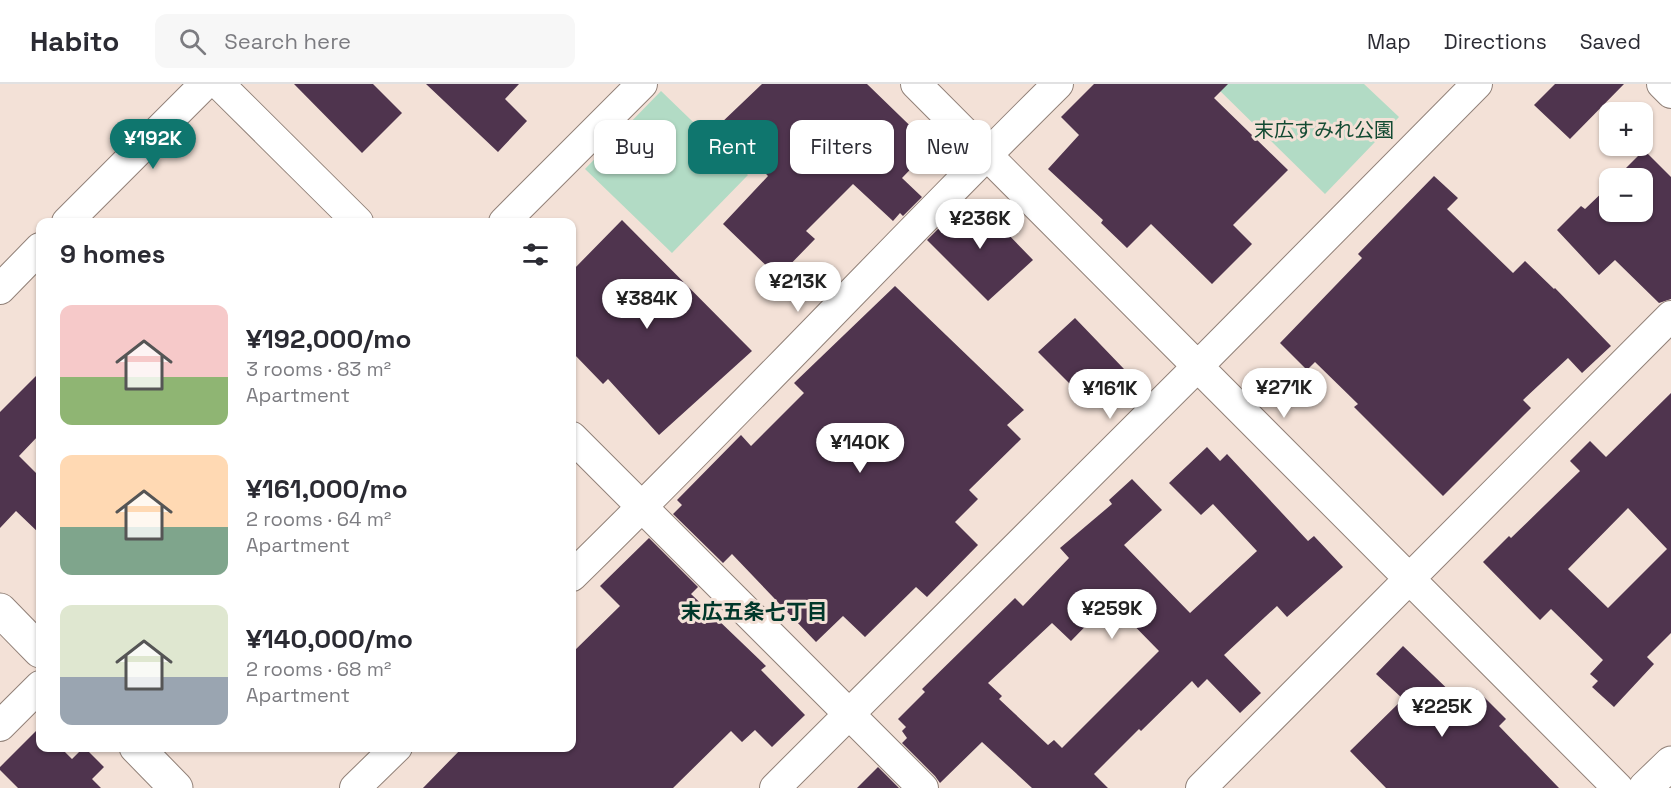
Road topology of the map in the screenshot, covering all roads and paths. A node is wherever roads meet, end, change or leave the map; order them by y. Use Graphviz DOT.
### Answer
graph roads {
  1 [pos="205,84"];
  2 [pos="219,84"];
  3 [pos="642,84"];
  4 [pos="916,84"];
  5 [pos="1058,84"];
  6 [pos="1478,84"];
  7 [pos="1662,84"];
  8 [pos="1671,93"];
  9 [pos="953,120"];
  10 [pos="991,150"];
  11 [pos="991,158"];
  12 [pos="968,174"];
  13 [pos="71,218"];
  14 [pos="354,218"];
  15 [pos="508,218"];
  16 [pos="36,252"];
  17 [pos="0,289"];
  18 [pos="1671,316"];
  19 [pos="1198,366"];
  20 [pos="576,441"];
  21 [pos="642,508"];
  22 [pos="576,572"];
  23 [pos="1409,580"];
  24 [pos="0,610"];
  25 [pos="36,647"];
  26 [pos="36,690"];
  27 [pos="850,713"];
  28 [pos="0,726"];
  29 [pos="141,752"];
  30 [pos="392,752"];
  31 [pos="1671,763"];
  32 [pos="176,788"];
  33 [pos="355,788"];
  34 [pos="775,788"];
  35 [pos="923,788"];
  36 [pos="1201,788"];
  37 [pos="1618,788"];
  38 [pos="1646,788"];
  1 -- 13 [label="street"];
  2 -- 14 [label="street"];
  3 -- 15 [label="street"];
  4 -- 9 [label="street"];
  5 -- 10 [label="street"];
  6 -- 19 [label="street"];
  7 -- 8 [label="street"];
  11 -- 19 [label="street"];
  12 -- 21 [label="street"];
  16 -- 17 [label="street"];
  18 -- 23 [label="street"];
  19 -- 23 [label="street"];
  19 -- 27 [label="street"];
  20 -- 21 [label="street"];
  21 -- 22 [label="street"];
  21 -- 27 [label="street"];
  23 -- 36 [label="street"];
  23 -- 37 [label="street"];
  24 -- 25 [label="street"];
  26 -- 28 [label="street"];
  27 -- 34 [label="street"];
  27 -- 35 [label="street"];
  29 -- 32 [label="street"];
  30 -- 33 [label="street"];
  31 -- 38 [label="street"];
}
